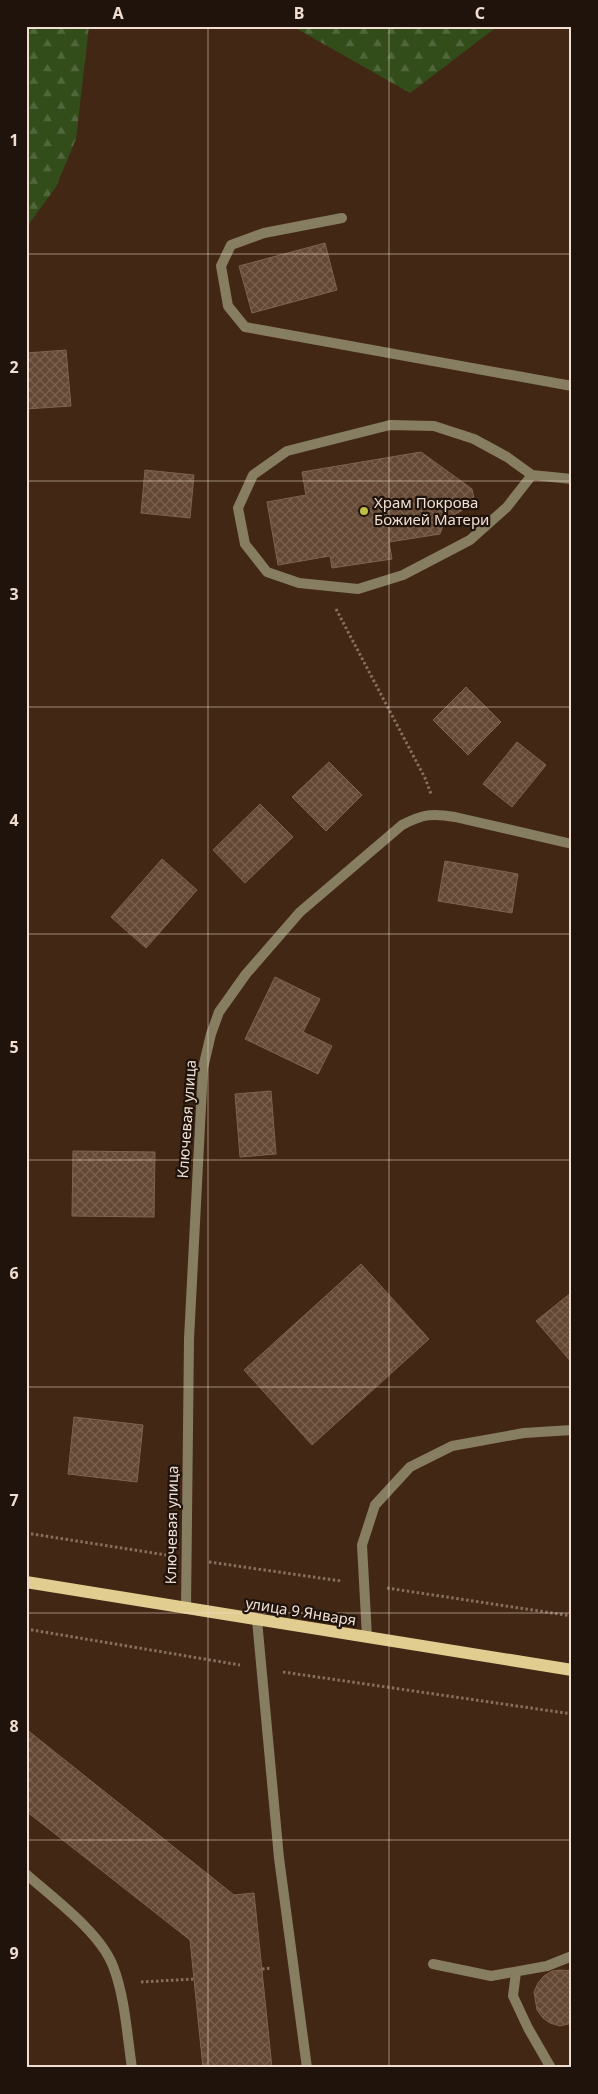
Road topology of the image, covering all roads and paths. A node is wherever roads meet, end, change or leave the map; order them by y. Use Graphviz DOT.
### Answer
graph roads {
  1 [pos="342,218"];
  2 [pos="572,386"];
  3 [pos="532,475"];
  4 [pos="572,479"];
  5 [pos="336,611"];
  6 [pos="425,778"];
  7 [pos="572,844"];
  8 [pos="572,1430"];
  9 [pos="26,1533"];
  10 [pos="186,1559"];
  11 [pos="26,1582"];
  12 [pos="364,1584"];
  13 [pos="186,1609"];
  14 [pos="572,1616"];
  15 [pos="257,1620"];
  16 [pos="26,1630"];
  17 [pos="367,1638"];
  18 [pos="262,1669"];
  19 [pos="572,1670"];
  20 [pos="572,1714"];
  21 [pos="26,1874"];
  22 [pos="572,1956"];
  23 [pos="433,1964"];
  24 [pos="516,1972"];
  25 [pos="194,1979"];
  26 [pos="118,1984"];
  27 [pos="132,2068"];
  28 [pos="307,2068"];
  29 [pos="551,2068"];
  1 -- 2 [label="lane"];
  3 -- 3 [label="lane"];
  3 -- 4 [label="lane"];
  5 -- 6 [label="path"];
  7 -- 10 [label="lane, Ключевая улица"];
  8 -- 12 [label="lane"];
  9 -- 10 [label="path"];
  10 -- 12 [label="path"];
  10 -- 13 [label="lane, Ключевая улица"];
  11 -- 13 [label="main road, улица 9 Января"];
  12 -- 14 [label="path"];
  12 -- 17 [label="lane"];
  13 -- 15 [label="main road, улица 9 Января"];
  15 -- 17 [label="main road, улица 9 Января"];
  15 -- 18 [label="lane"];
  16 -- 18 [label="path"];
  17 -- 19 [label="main road, улица 9 Января"];
  18 -- 20 [label="path"];
  18 -- 28 [label="lane"];
  21 -- 26 [label="lane"];
  22 -- 24 [label="lane"];
  23 -- 24 [label="lane"];
  24 -- 29 [label="lane"];
  25 -- 26 [label="path"];
  26 -- 27 [label="lane"];
}
